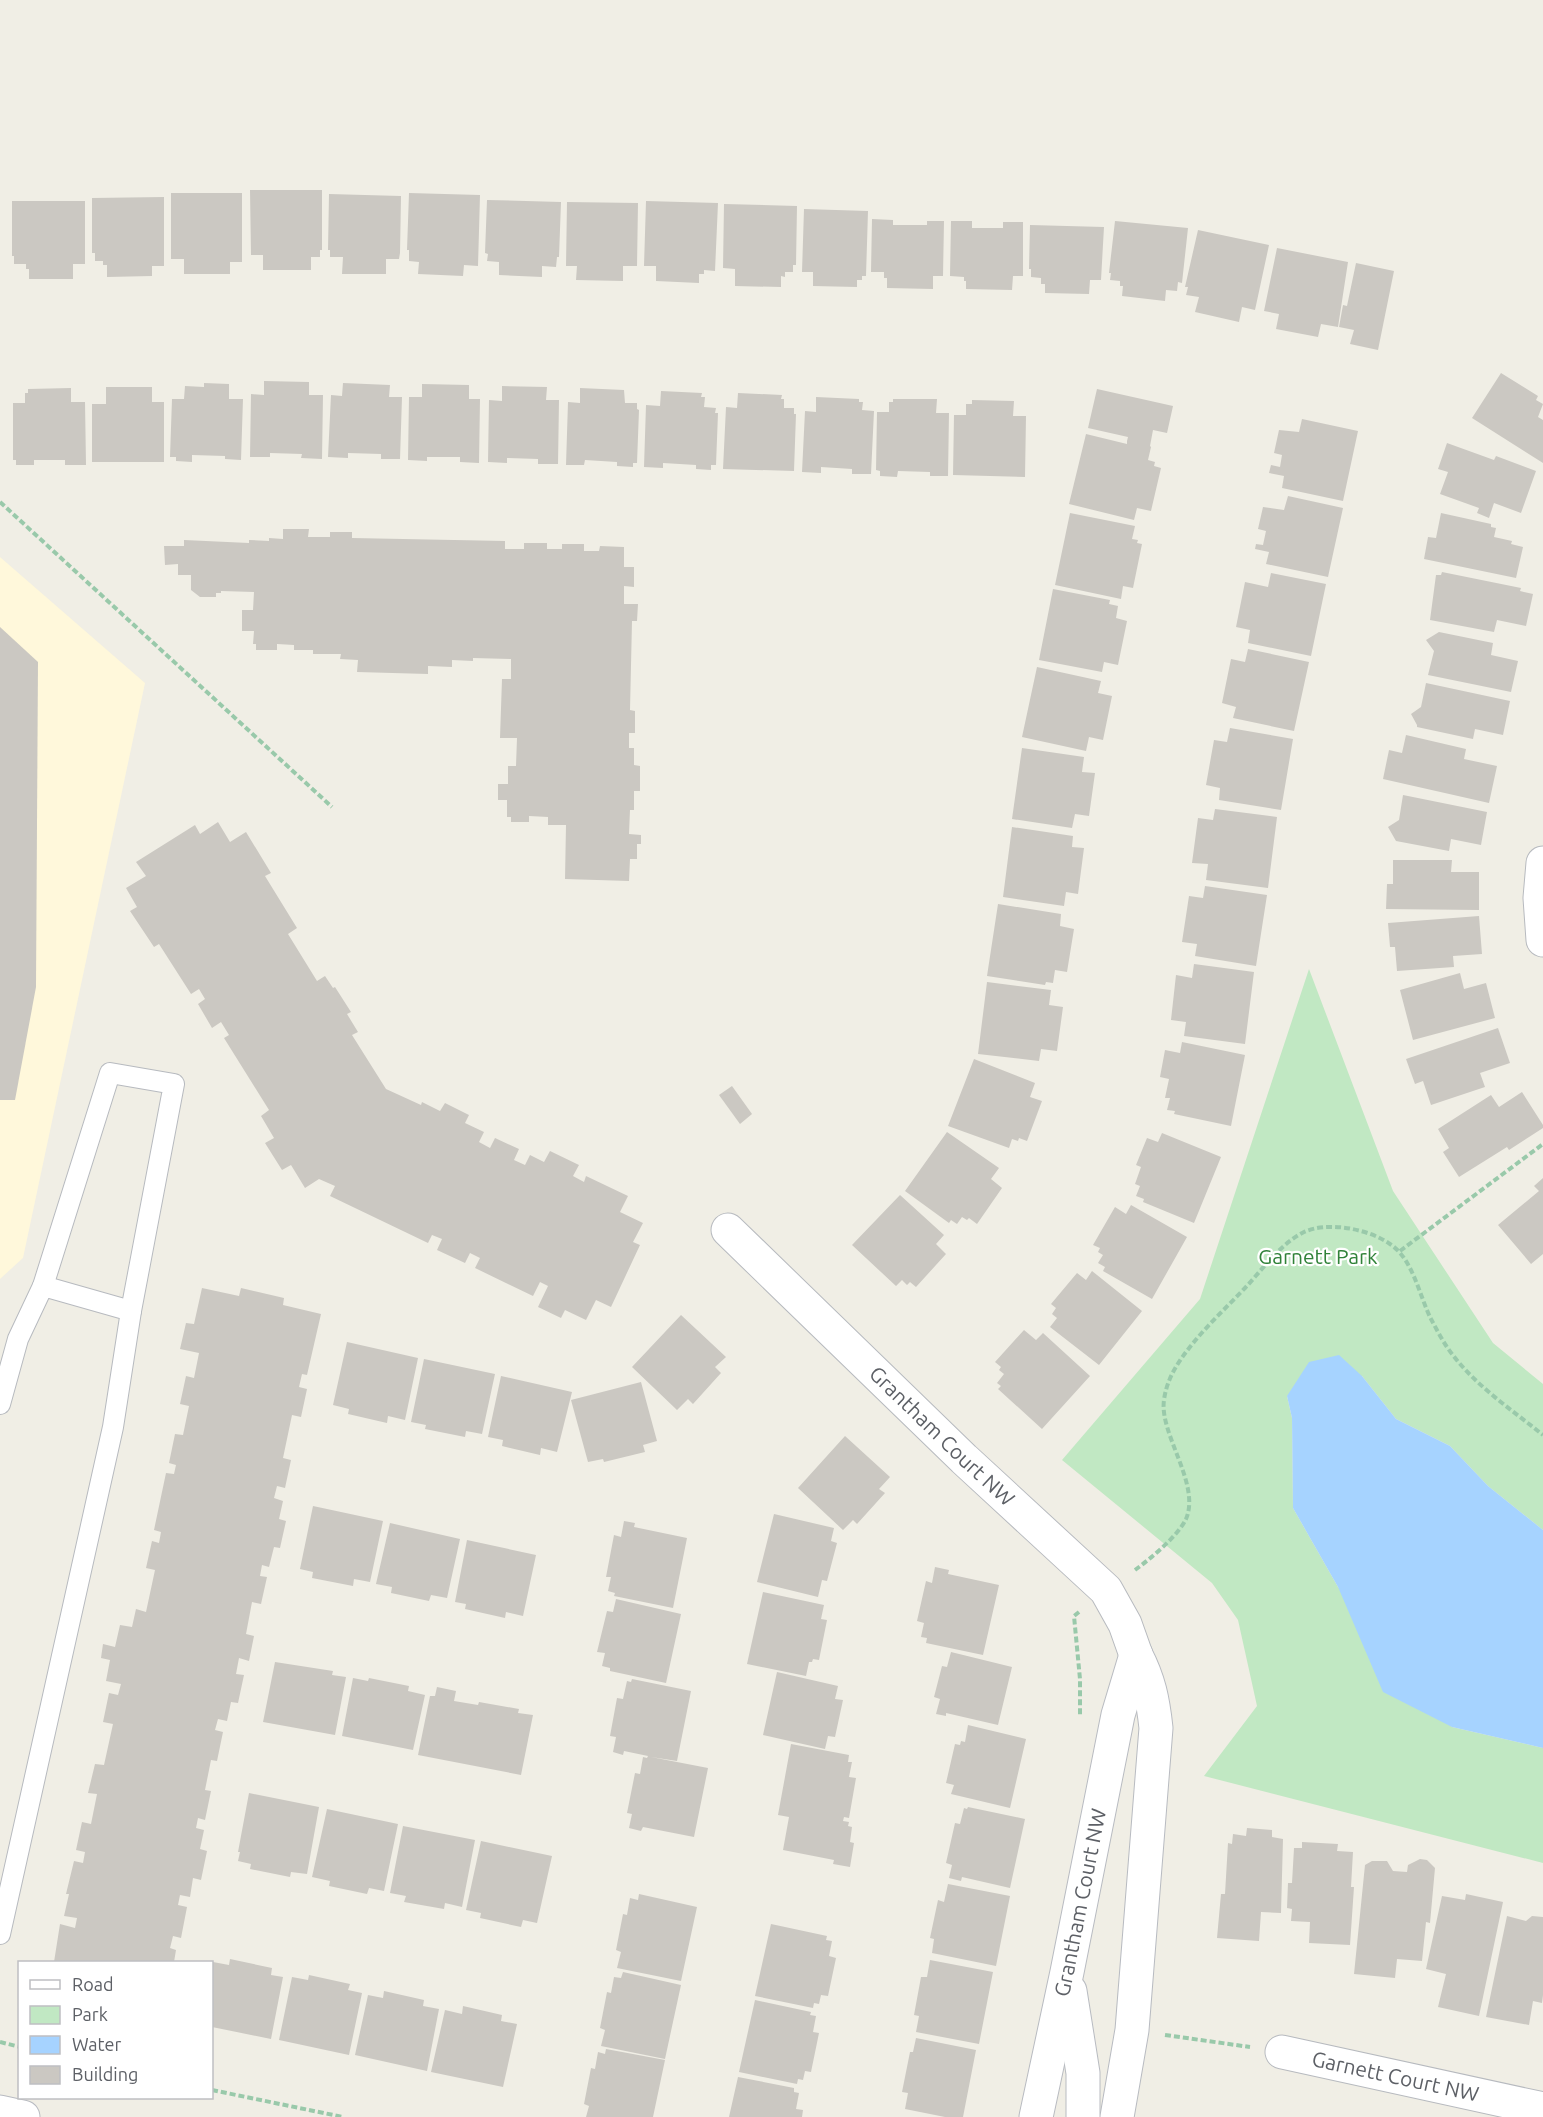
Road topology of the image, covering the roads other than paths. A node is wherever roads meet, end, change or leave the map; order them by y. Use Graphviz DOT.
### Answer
graph roads {
  1 [pos="1543,863"];
  2 [pos="1543,940"];
  3 [pos="728,1230"];
  4 [pos="44,1286"];
  5 [pos="131,1311"];
  6 [pos="0,1404"];
  7 [pos="1136,1655"];
  8 [pos="0,1934"];
  9 [pos="1067,1972"];
  10 [pos="1282,2052"];
  11 [pos="1543,2109"];
  12 [pos="0,2112"];
  13 [pos="23,2117"];
  14 [pos="1036,2117"];
  15 [pos="1083,2117"];
  16 [pos="1117,2117"];
  1 -- 2 [label="street"];
  3 -- 7 [label="street, Grantham Court NW"];
  4 -- 5 [label="lane"];
  4 -- 5 [label="lane"];
  4 -- 6 [label="lane"];
  5 -- 8 [label="lane"];
  7 -- 9 [label="street, Grantham Court NW"];
  7 -- 16 [label="street, Grantham Court NW"];
  9 -- 14 [label="street, Grantham Court NW"];
  9 -- 15 [label="street"];
  10 -- 11 [label="street, Garnett Court NW"];
  12 -- 13 [label="street"];
}
